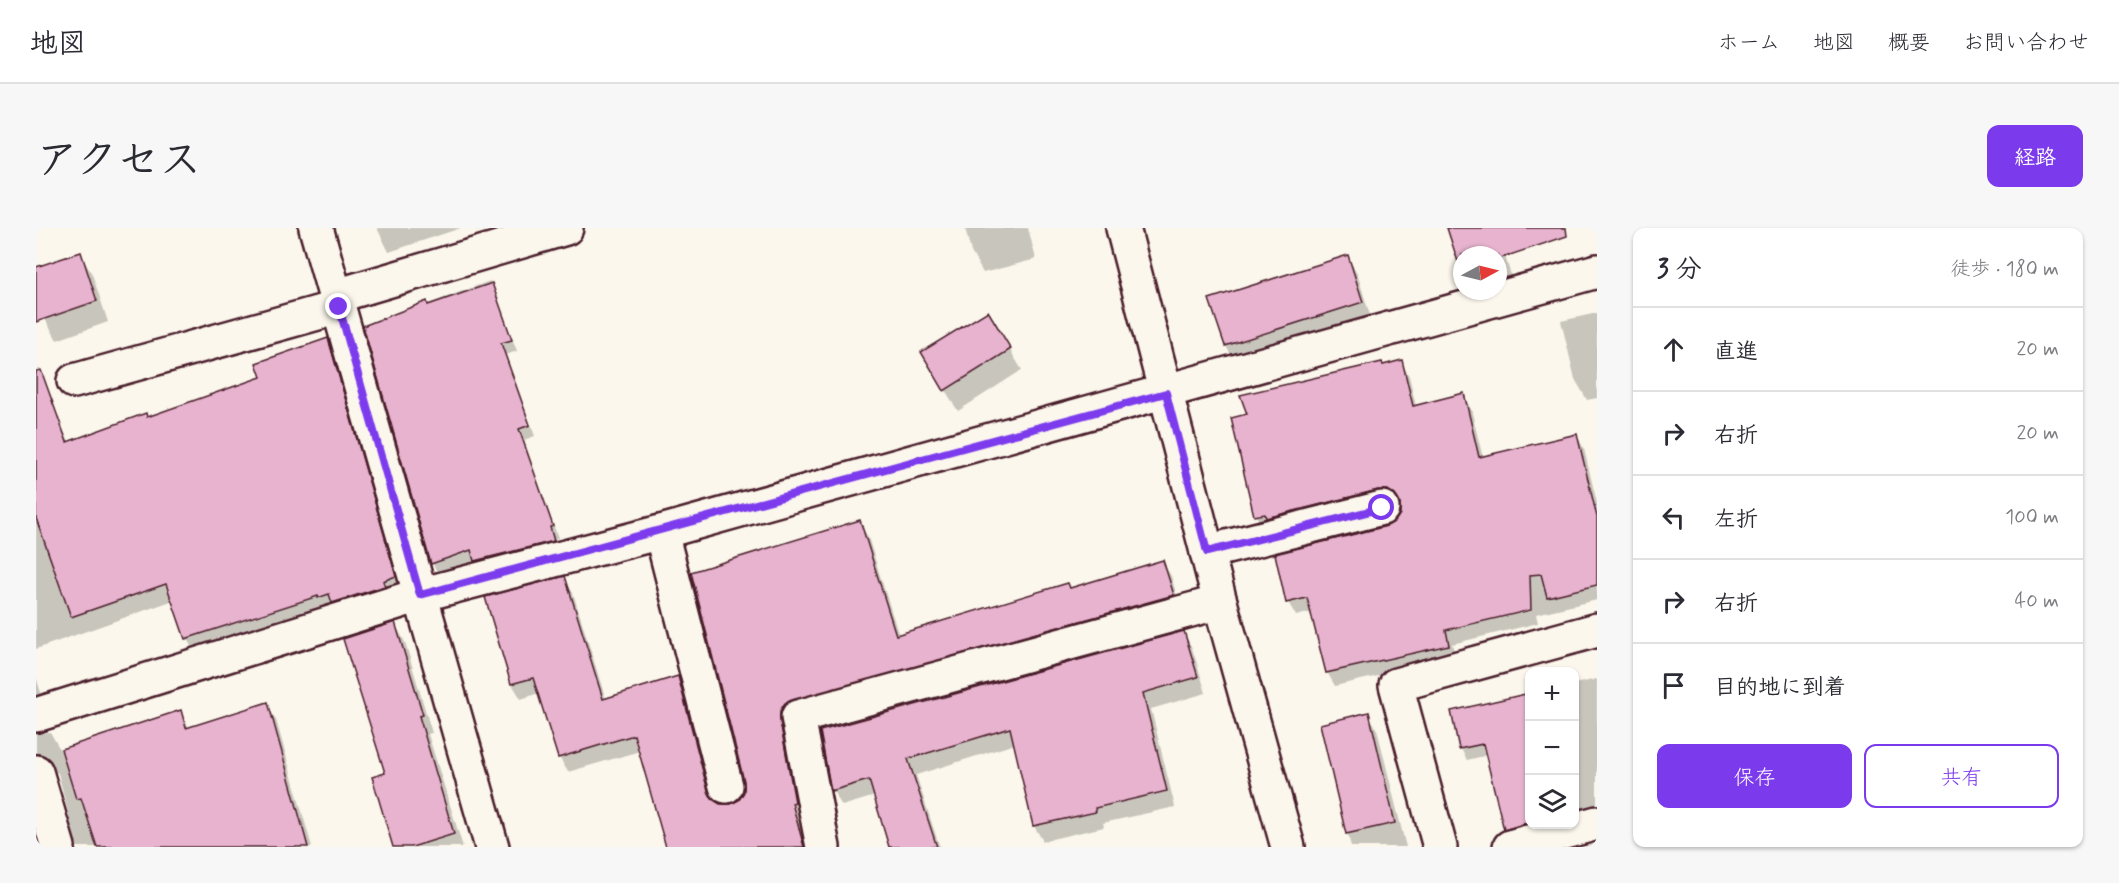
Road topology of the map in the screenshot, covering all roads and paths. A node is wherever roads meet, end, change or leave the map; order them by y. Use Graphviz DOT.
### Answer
graph roads {
  1 [pos="316,228"];
  2 [pos="566,228"];
  3 [pos="1123,228"];
  4 [pos="1597,271"];
  5 [pos="338,302"];
  6 [pos="74,381"];
  7 [pos="1166,393"];
  8 [pos="1382,508"];
  9 [pos="661,532"];
  10 [pos="1207,552"];
  11 [pos="420,595"];
  12 [pos="1220,602"];
  13 [pos="1597,630"];
  14 [pos="36,715"];
  15 [pos="36,772"];
  16 [pos="726,786"];
  17 [pos="1597,823"];
  18 [pos="58,847"];
  19 [pos="492,847"];
  20 [pos="824,847"];
  21 [pos="1288,847"];
  22 [pos="1440,847"];
  23 [pos="1510,847"];
  1 -- 5 [label="street"];
  2 -- 5 [label="street"];
  3 -- 7 [label="street"];
  4 -- 7 [label="street"];
  5 -- 6 [label="street"];
  5 -- 11 [label="street"];
  7 -- 9 [label="street"];
  7 -- 10 [label="street"];
  8 -- 10 [label="street"];
  9 -- 11 [label="street"];
  9 -- 16 [label="street"];
  10 -- 12 [label="street"];
  11 -- 14 [label="street"];
  11 -- 19 [label="street"];
  12 -- 20 [label="street"];
  12 -- 21 [label="street"];
  13 -- 22 [label="street"];
  15 -- 18 [label="street"];
  17 -- 23 [label="street"];
}
